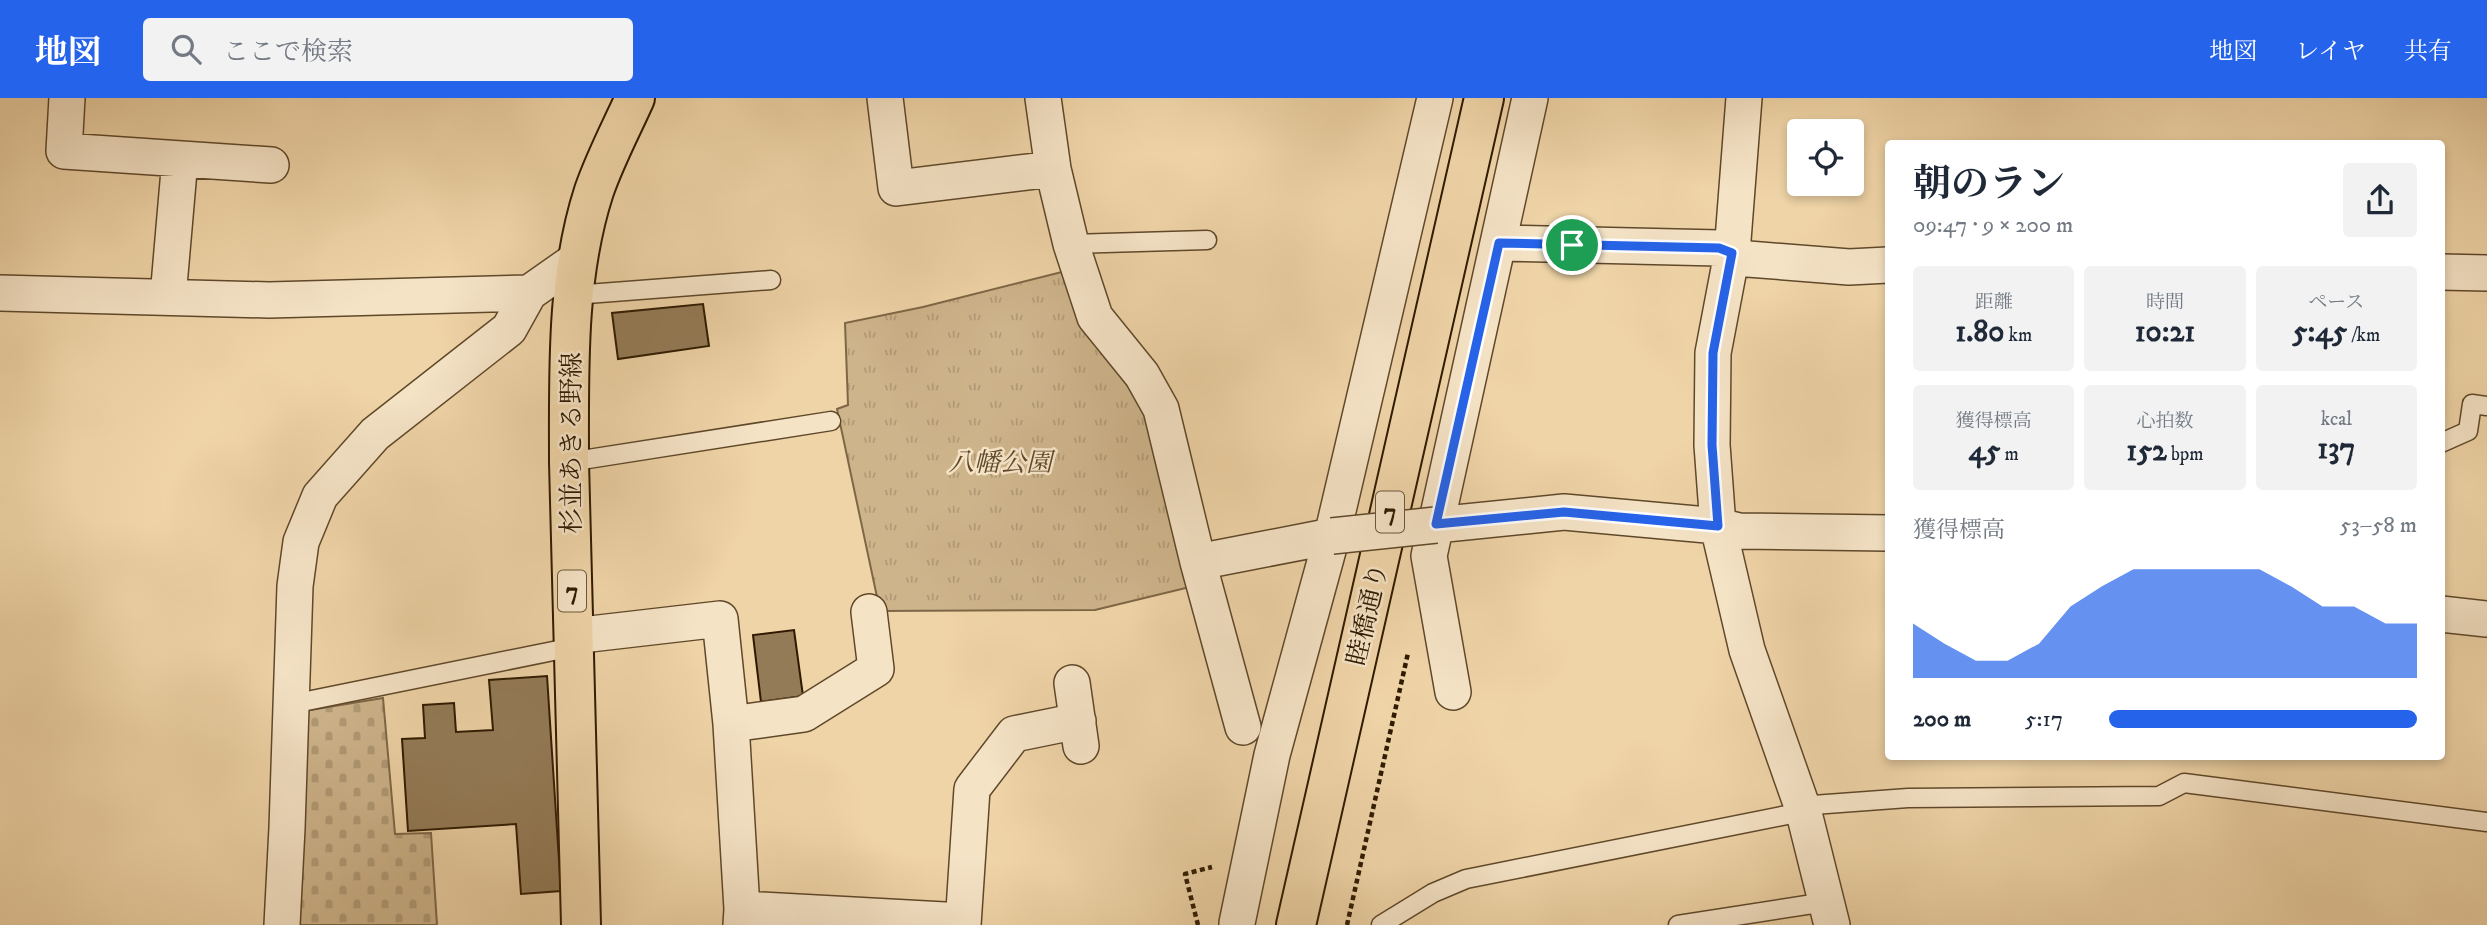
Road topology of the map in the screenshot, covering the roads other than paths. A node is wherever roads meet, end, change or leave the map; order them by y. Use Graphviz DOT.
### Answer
graph roads {
  1 [pos="67,98"];
  2 [pos="635,98"];
  3 [pos="885,98"];
  4 [pos="1043,98"];
  5 [pos="1435,98"];
  6 [pos="1484,98"];
  7 [pos="1531,98"];
  8 [pos="1744,98"];
  9 [pos="180,159"];
  10 [pos="271,165"];
  11 [pos="1054,170"];
  12 [pos="1207,240"];
  13 [pos="1499,243"];
  14 [pos="1071,244"];
  15 [pos="1732,253"];
  16 [pos="1885,265"];
  17 [pos="2445,272"];
  18 [pos="2487,273"];
  19 [pos="576,277"];
  20 [pos="771,280"];
  21 [pos="0,293"];
  22 [pos="529,293"];
  23 [pos="168,297"];
  24 [pos="2487,405"];
  25 [pos="831,421"];
  26 [pos="2445,441"];
  27 [pos="569,462"];
  28 [pos="1436,524"];
  29 [pos="1718,526"];
  30 [pos="1885,533"];
  31 [pos="1332,536"];
  32 [pos="1198,562"];
  33 [pos="869,612"];
  34 [pos="2445,614"];
  35 [pos="2487,619"];
  36 [pos="573,642"];
  37 [pos="1072,683"];
  38 [pos="1453,692"];
  39 [pos="292,704"];
  40 [pos="732,724"];
  41 [pos="1243,727"];
  42 [pos="1803,809"];
  43 [pos="2487,822"];
  44 [pos="1829,914"];
  45 [pos="741,917"];
  46 [pos="963,923"];
  47 [pos="1237,923"];
  48 [pos="282,925"];
  49 [pos="581,925"];
  50 [pos="1296,925"];
  51 [pos="1381,925"];
  52 [pos="1678,925"];
  1 -- 9 [label="street"];
  2 -- 19 [label="main road, 杉並あきる野線 / 7"];
  3 -- 11 [label="street"];
  4 -- 11 [label="street"];
  5 -- 31 [label="street"];
  6 -- 50 [label="main road, 睦橋通り / 7"];
  7 -- 13 [label="street"];
  8 -- 15 [label="street"];
  9 -- 10 [label="street"];
  9 -- 23 [label="street"];
  11 -- 14 [label="street"];
  12 -- 14 [label="lane"];
  13 -- 15 [label="street"];
  13 -- 28 [label="street"];
  14 -- 32 [label="street"];
  15 -- 16 [label="street"];
  15 -- 29 [label="street"];
  17 -- 18 [label="street"];
  19 -- 20 [label="lane"];
  19 -- 22 [label="street"];
  19 -- 27 [label="main road, 杉並あきる野線 / 7"];
  21 -- 23 [label="street"];
  22 -- 23 [label="street"];
  22 -- 39 [label="street"];
  24 -- 26 [label="lane"];
  25 -- 27 [label="lane"];
  27 -- 36 [label="main road, 杉並あきる野線 / 7"];
  28 -- 29 [label="street"];
  28 -- 31 [label="street, bridge"];
  28 -- 38 [label="street"];
  29 -- 30 [label="street"];
  29 -- 42 [label="street"];
  31 -- 32 [label="street"];
  31 -- 47 [label="street"];
  32 -- 41 [label="street"];
  33 -- 40 [label="street"];
  34 -- 35 [label="street"];
  36 -- 39 [label="lane"];
  36 -- 40 [label="street"];
  36 -- 49 [label="main road, 杉並あきる野線 / 7"];
  37 -- 46 [label="street"];
  39 -- 48 [label="street"];
  40 -- 45 [label="street"];
  42 -- 43 [label="lane"];
  42 -- 44 [label="street"];
  42 -- 51 [label="lane"];
  44 -- 52 [label="lane"];
  45 -- 46 [label="street"];
}
